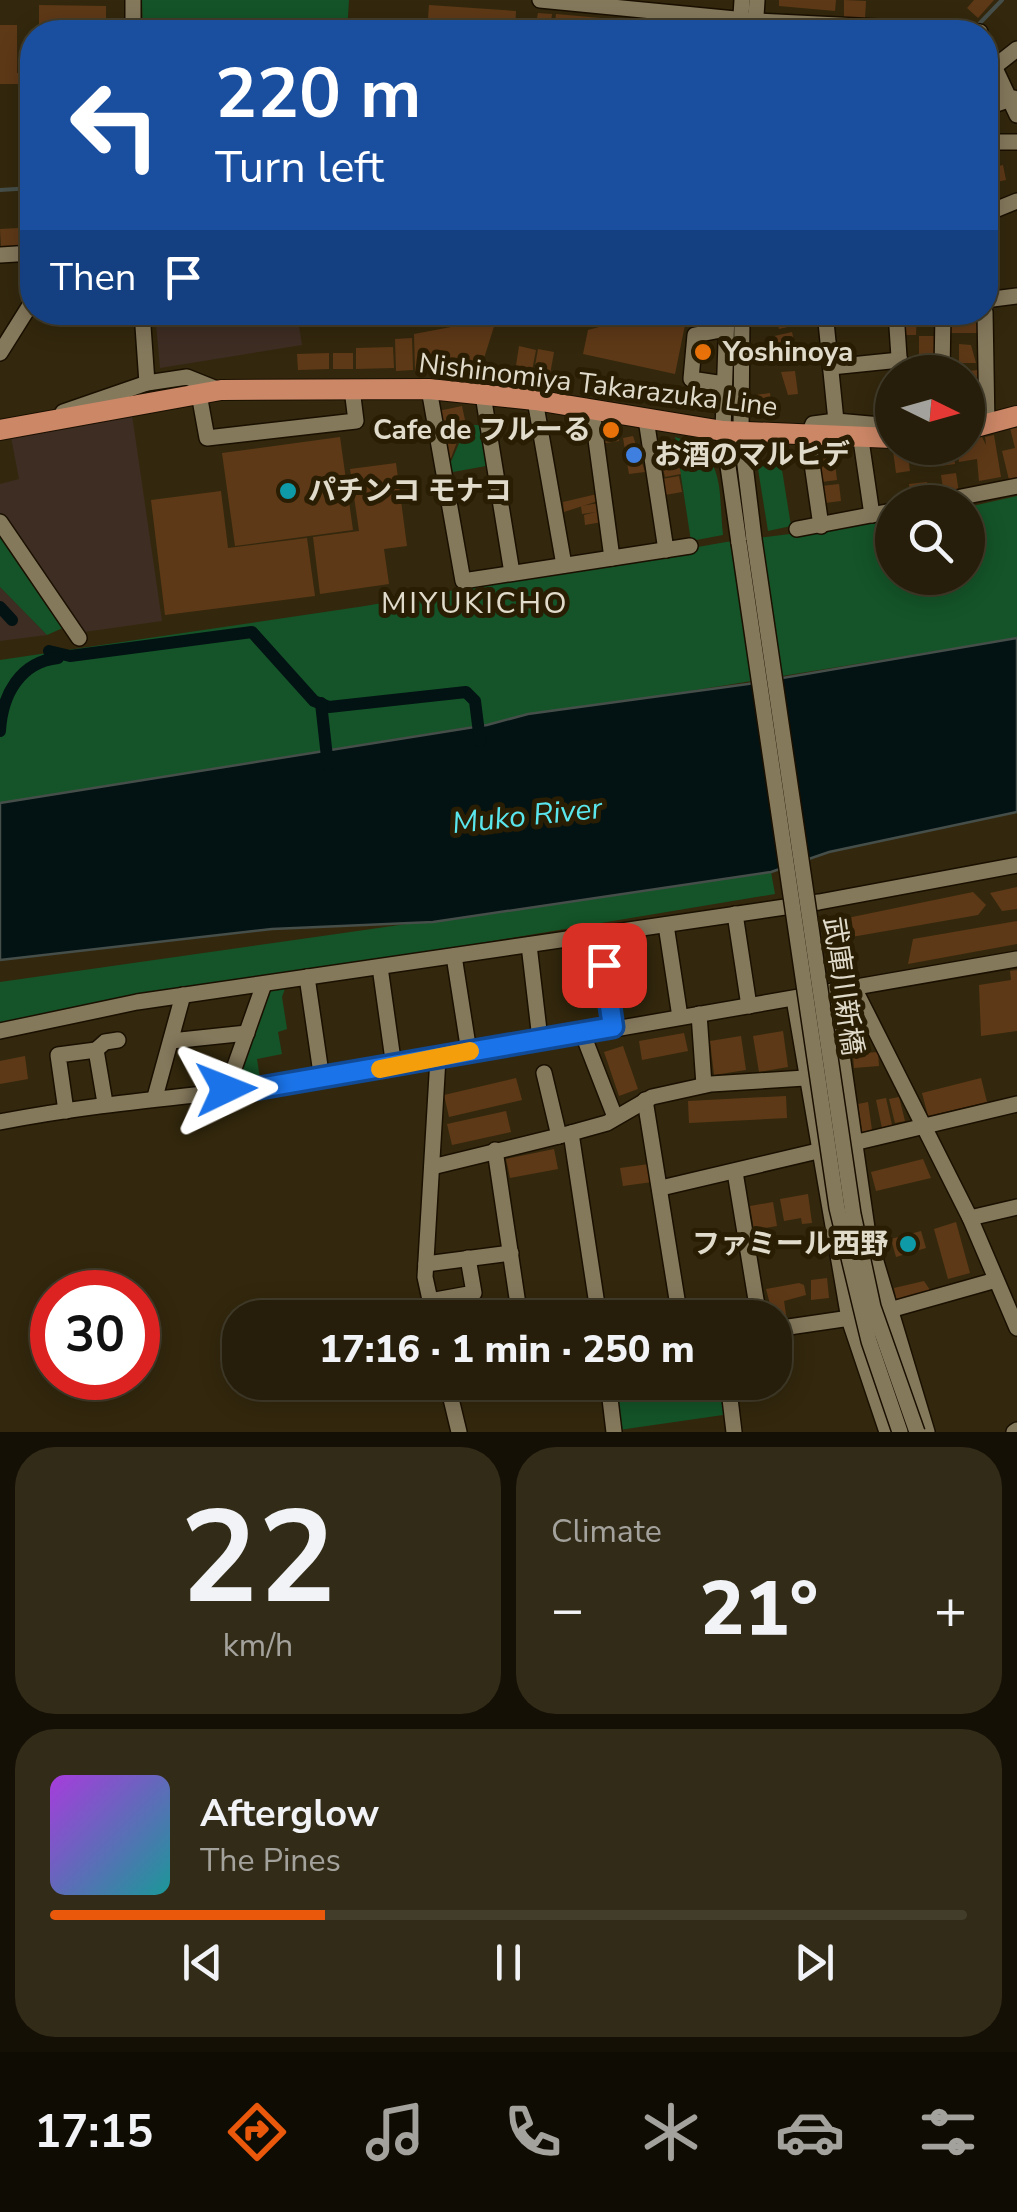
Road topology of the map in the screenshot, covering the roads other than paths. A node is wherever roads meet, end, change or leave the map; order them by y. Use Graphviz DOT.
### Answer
graph roads {
  1 [pos="540,0"];
  2 [pos="694,20"];
  3 [pos="998,83"];
  4 [pos="1014,104"];
  5 [pos="20,321"];
  6 [pos="143,325"];
  7 [pos="717,325"];
  8 [pos="726,325"];
  9 [pos="741,325"];
  10 [pos="827,325"];
  11 [pos="897,325"];
  12 [pos="942,325"];
  13 [pos="984,325"];
  14 [pos="0,353"];
  15 [pos="899,355"];
  16 [pos="942,355"];
  17 [pos="982,355"];
  18 [pos="875,366"];
  19 [pos="831,367"];
  20 [pos="147,382"];
  21 [pos="724,384"];
  22 [pos="352,389"];
  23 [pos="429,389"];
  24 [pos="221,390"];
  25 [pos="198,394"];
  26 [pos="483,395"];
  27 [pos="535,400"];
  28 [pos="592,410"];
  29 [pos="1017,416"];
  30 [pos="646,419"];
  31 [pos="836,421"];
  32 [pos="40,422"];
  33 [pos="985,426"];
  34 [pos="0,430"];
  35 [pos="875,430"];
  36 [pos="732,432"];
  37 [pos="808,436"];
  38 [pos="875,437"];
  39 [pos="861,440"];
  40 [pos="1017,486"];
  41 [pos="985,492"];
  42 [pos="875,514"];
  43 [pos="872,515"];
  44 [pos="0,522"];
  45 [pos="820,526"];
  46 [pos="796,529"];
  47 [pos="746,541"];
  48 [pos="690,546"];
  49 [pos="666,550"];
  50 [pos="612,558"];
  51 [pos="564,565"];
  52 [pos="512,573"];
  53 [pos="79,638"];
  54 [pos="1017,865"];
  55 [pos="735,914"];
  56 [pos="666,924"];
  57 [pos="600,934"];
  58 [pos="529,945"];
  59 [pos="454,956"];
  60 [pos="1017,959"];
  61 [pos="380,966"];
  62 [pos="307,977"];
  63 [pos="264,984"];
  64 [pos="854,988"];
  65 [pos="833,992"];
  66 [pos="183,996"];
  67 [pos="794,999"];
  68 [pos="749,1006"];
  69 [pos="700,1014"];
  70 [pos="680,1017"];
  71 [pos="613,1027"];
  72 [pos="0,1031"];
  73 [pos="582,1032"];
  74 [pos="247,1033"];
  75 [pos="540,1039"];
  76 [pos="118,1040"];
  77 [pos="171,1041"];
  78 [pos="96,1050"];
  79 [pos="470,1052"];
  80 [pos="438,1058"];
  81 [pos="394,1066"];
  82 [pos="544,1073"];
  83 [pos="805,1078"];
  84 [pos="322,1080"];
  85 [pos="704,1085"];
  86 [pos="225,1094"];
  87 [pos="155,1098"];
  88 [pos="646,1100"];
  89 [pos="106,1102"];
  90 [pos="1017,1104"];
  91 [pos="66,1111"];
  92 [pos="614,1117"];
  93 [pos="0,1122"];
  94 [pos="849,1122"];
  95 [pos="924,1126"];
  96 [pos="565,1134"];
  97 [pos="814,1134"];
  98 [pos="852,1144"];
  99 [pos="496,1150"];
  100 [pos="817,1152"];
  101 [pos="432,1167"];
  102 [pos="735,1172"];
  103 [pos="660,1188"];
  104 [pos="1017,1206"];
  105 [pos="970,1218"];
  106 [pos="511,1253"];
  107 [pos="468,1258"];
  108 [pos="426,1264"];
  109 [pos="996,1280"];
  110 [pos="431,1300"];
  111 [pos="456,1300"];
  112 [pos="518,1300"];
  113 [pos="596,1300"];
  114 [pos="677,1300"];
  115 [pos="756,1300"];
  116 [pos="888,1311"];
  117 [pos="849,1319"];
  118 [pos="792,1327"];
  119 [pos="1017,1328"];
  120 [pos="452,1400"];
  121 [pos="610,1400"];
  122 [pos="730,1400"];
  123 [pos="459,1432"];
  124 [pos="614,1432"];
  125 [pos="734,1432"];
  126 [pos="887,1432"];
  127 [pos="900,1432"];
  128 [pos="917,1432"];
  129 [pos="927,1432"];
  1 -- 2 [label="street"];
  3 -- 4 [label="street"];
  5 -- 14 [label="street"];
  6 -- 20 [label="street"];
  7 -- 21 [label="street"];
  8 -- 21 [label="street"];
  9 -- 36 [label="street"];
  10 -- 19 [label="street"];
  11 -- 15 [label="street"];
  12 -- 16 [label="street"];
  13 -- 17 [label="street"];
  18 -- 19 [label="street"];
  19 -- 31 [label="street"];
  20 -- 24 [label="street"];
  20 -- 32 [label="street"];
  21 -- 36 [label="street"];
  22 -- 23 [label="main road, Nishinomiya Takarazuka Line"];
  22 -- 24 [label="main road, Nishinomiya Takarazuka Line"];
  22 -- 25 [label="street"];
  23 -- 26 [label="main road, Nishinomiya Takarazuka Line"];
  23 -- 52 [label="street"];
  24 -- 25 [label="main road, Nishinomiya Takarazuka Line"];
  25 -- 32 [label="main road, Nishinomiya Takarazuka Line"];
  26 -- 27 [label="main road, Nishinomiya Takarazuka Line"];
  26 -- 52 [label="street"];
  27 -- 28 [label="main road, Nishinomiya Takarazuka Line"];
  27 -- 51 [label="street"];
  28 -- 30 [label="main road, Nishinomiya Takarazuka Line"];
  28 -- 50 [label="street"];
  29 -- 33 [label="main road"];
  30 -- 36 [label="main road, Nishinomiya Takarazuka Line"];
  30 -- 49 [label="street"];
  31 -- 35 [label="street"];
  31 -- 37 [label="street"];
  32 -- 34 [label="main road, Nishinomiya Takarazuka Line"];
  36 -- 37 [label="main road, Nishinomiya Takarazuka Line"];
  36 -- 47 [label="street"];
  37 -- 39 [label="main road, Nishinomiya Takarazuka Line"];
  37 -- 45 [label="street"];
  38 -- 39 [label="main road, Nishinomiya Takarazuka Line"];
  39 -- 43 [label="street"];
  40 -- 41 [label="street"];
  42 -- 43 [label="street"];
  43 -- 45 [label="street"];
  44 -- 53 [label="street"];
  45 -- 46 [label="street"];
  47 -- 127 [label="street, 武庫川新橋, bridge"];
  47 -- 128 [label="street, 武庫川新橋, bridge"];
  48 -- 49 [label="street"];
  49 -- 50 [label="street"];
  50 -- 51 [label="street"];
  51 -- 52 [label="street"];
  54 -- 55 [label="street"];
  55 -- 56 [label="street"];
  55 -- 68 [label="street"];
  56 -- 57 [label="street"];
  56 -- 70 [label="street"];
  57 -- 58 [label="street"];
  57 -- 71 [label="street"];
  58 -- 59 [label="street"];
  58 -- 75 [label="street"];
  59 -- 61 [label="street"];
  59 -- 79 [label="street"];
  60 -- 64 [label="street"];
  61 -- 62 [label="street"];
  61 -- 81 [label="street"];
  62 -- 63 [label="street"];
  62 -- 84 [label="street"];
  63 -- 66 [label="street"];
  63 -- 74 [label="street"];
  64 -- 65 [label="street"];
  64 -- 95 [label="street"];
  65 -- 67 [label="street"];
  65 -- 94 [label="street"];
  66 -- 72 [label="street"];
  66 -- 77 [label="street"];
  67 -- 68 [label="street"];
  67 -- 83 [label="street"];
  68 -- 69 [label="street"];
  69 -- 70 [label="street"];
  69 -- 85 [label="street"];
  70 -- 71 [label="street"];
  71 -- 73 [label="street"];
  73 -- 75 [label="street"];
  73 -- 92 [label="street"];
  74 -- 77 [label="street"];
  74 -- 86 [label="street"];
  75 -- 79 [label="street"];
  76 -- 78 [label="street"];
  77 -- 87 [label="street"];
  78 -- 89 [label="street"];
  78 -- 91 [label="street"];
  79 -- 80 [label="street"];
  80 -- 81 [label="street"];
  80 -- 101 [label="street"];
  81 -- 84 [label="street"];
  82 -- 96 [label="street"];
  83 -- 85 [label="street"];
  83 -- 97 [label="street"];
  84 -- 86 [label="street"];
  85 -- 88 [label="street"];
  86 -- 87 [label="street"];
  87 -- 89 [label="street"];
  88 -- 92 [label="street"];
  88 -- 103 [label="street"];
  89 -- 91 [label="street"];
  90 -- 95 [label="street"];
  91 -- 93 [label="street"];
  92 -- 96 [label="street"];
  94 -- 97 [label="street"];
  94 -- 98 [label="street"];
  95 -- 98 [label="street"];
  95 -- 105 [label="street"];
  96 -- 99 [label="street"];
  96 -- 113 [label="street"];
  97 -- 100 [label="street"];
  98 -- 100 [label="street"];
  98 -- 116 [label="street"];
  99 -- 101 [label="street"];
  99 -- 106 [label="street"];
  100 -- 102 [label="street"];
  100 -- 117 [label="street"];
  101 -- 108 [label="street"];
  102 -- 103 [label="street"];
  102 -- 115 [label="street"];
  103 -- 114 [label="street"];
  104 -- 105 [label="street"];
  105 -- 109 [label="street"];
  106 -- 107 [label="street"];
  106 -- 112 [label="street"];
  107 -- 108 [label="street"];
  107 -- 111 [label="street"];
  108 -- 110 [label="street"];
  109 -- 116 [label="street"];
  109 -- 119 [label="street"];
  116 -- 117 [label="street"];
  116 -- 129 [label="street"];
  117 -- 118 [label="street"];
  117 -- 126 [label="street"];
  120 -- 123 [label="street"];
  121 -- 124 [label="street"];
  122 -- 125 [label="street"];
}
